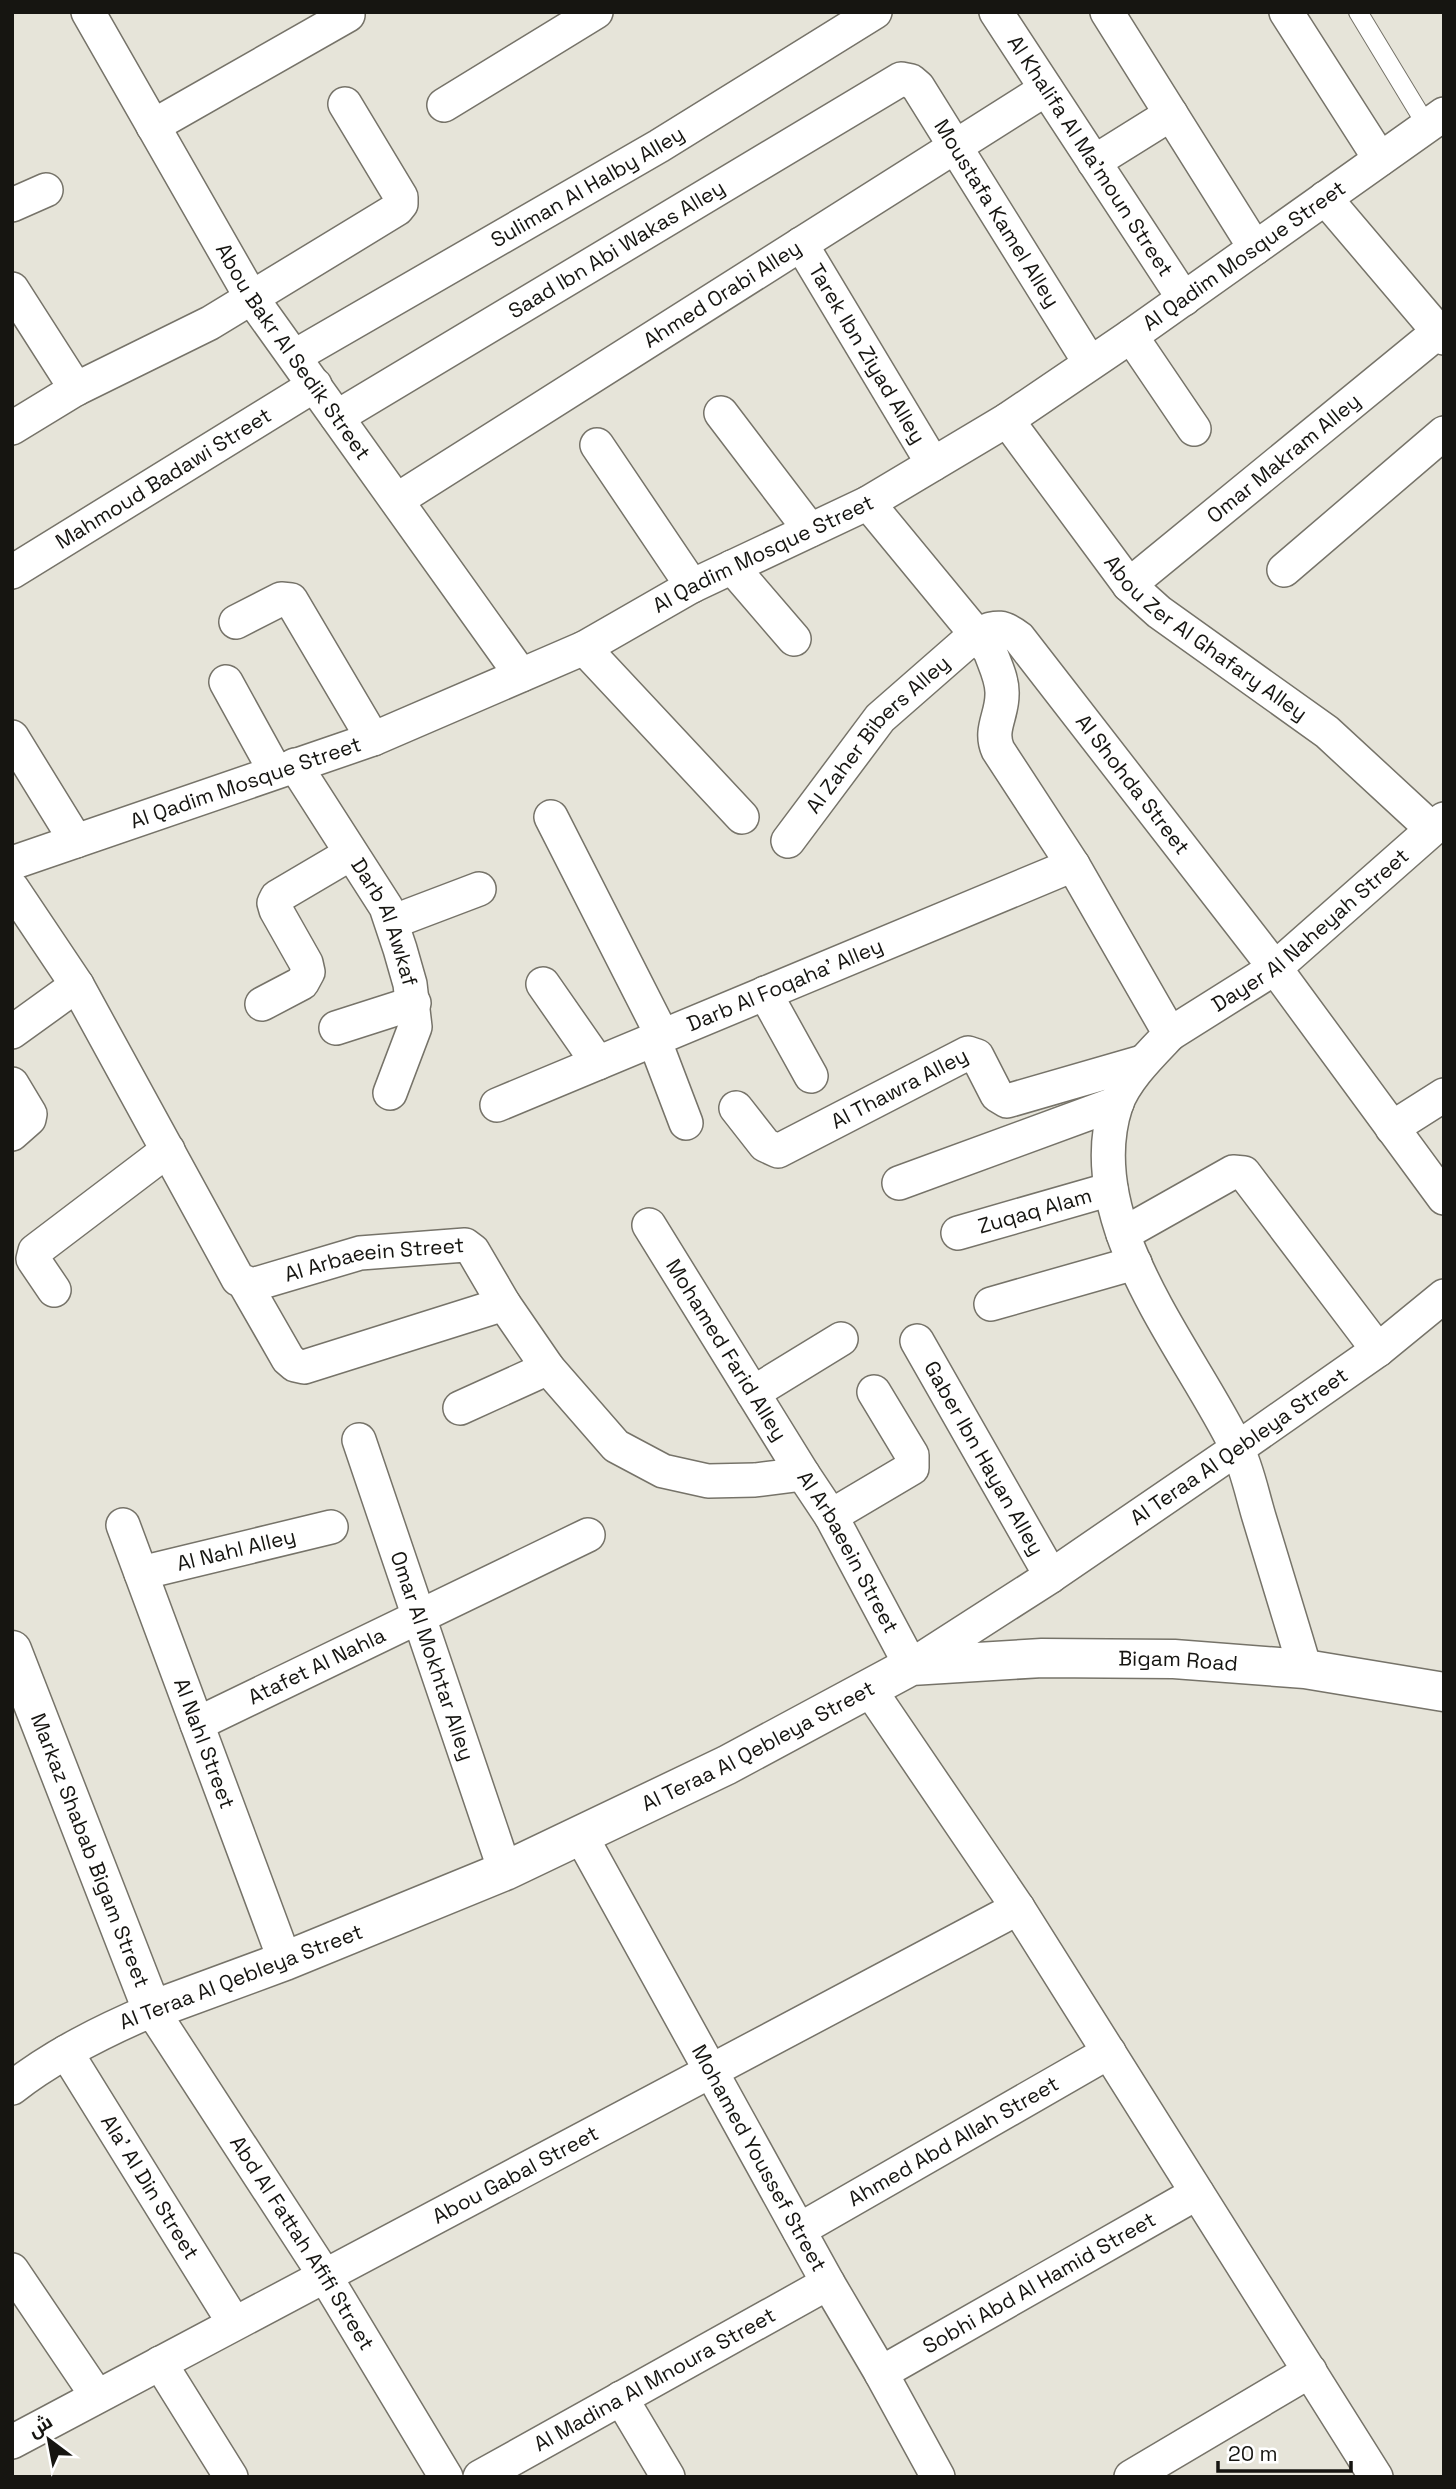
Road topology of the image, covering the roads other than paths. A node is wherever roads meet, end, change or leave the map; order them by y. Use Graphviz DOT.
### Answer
graph roads {
  1 [pos="88,12"];
  2 [pos="596,12"];
  3 [pos="875,12"];
  4 [pos="996,12"];
  5 [pos="1107,12"];
  6 [pos="1286,12"];
  7 [pos="1358,12"];
  8 [pos="348,15"];
  9 [pos="893,82"];
  10 [pos="1046,89"];
  11 [pos="345,104"];
  12 [pos="444,105"];
  13 [pos="1171,114"];
  14 [pos="1435,120"];
  15 [pos="153,126"];
  16 [pos="955,146"];
  17 [pos="1380,159"];
  18 [pos="1094,162"];
  19 [pos="46,190"];
  20 [pos="1325,198"];
  21 [pos="12,205"];
  22 [pos="801,244"];
  23 [pos="1255,248"];
  24 [pos="12,289"];
  25 [pos="251,297"];
  26 [pos="1184,299"];
  27 [pos="1441,335"];
  28 [pos="1130,336"];
  29 [pos="295,356"];
  30 [pos="1090,363"];
  31 [pos="314,385"];
  32 [pos="76,389"];
  33 [pos="720,413"];
  34 [pos="337,417"];
  35 [pos="1007,420"];
  36 [pos="12,428"];
  37 [pos="1194,429"];
  38 [pos="1444,433"];
  39 [pos="597,445"];
  40 [pos="933,464"];
  41 [pos="397,499"];
  42 [pos="868,503"];
  43 [pos="810,530"];
  44 [pos="732,567"];
  45 [pos="1284,570"];
  46 [pos="12,572"];
  47 [pos="1129,584"];
  48 [pos="692,586"];
  49 [pos="236,622"];
  50 [pos="976,634"];
  51 [pos="794,639"];
  52 [pos="584,648"];
  53 [pos="521,676"];
  54 [pos="226,682"];
  55 [pos="12,737"];
  56 [pos="373,739"];
  57 [pos="285,768"];
  58 [pos="551,817"];
  59 [pos="742,817"];
  60 [pos="1438,824"];
  61 [pos="76,841"];
  62 [pos="788,841"];
  63 [pos="350,854"];
  64 [pos="12,863"];
  65 [pos="1073,865"];
  66 [pos="12,888"];
  67 [pos="479,889"];
  68 [pos="392,922"];
  69 [pos="1275,968"];
  70 [pos="543,984"];
  71 [pos="77,985"];
  72 [pos="765,993"];
  73 [pos="414,1003"];
  74 [pos="262,1004"];
  75 [pos="336,1028"];
  76 [pos="12,1032"];
  77 [pos="1170,1034"];
  78 [pos="658,1037"];
  79 [pos="1142,1062"];
  80 [pos="598,1063"];
  81 [pos="811,1076"];
  82 [pos="12,1084"];
  83 [pos="390,1093"];
  84 [pos="1444,1095"];
  85 [pos="1117,1103"];
  86 [pos="497,1105"];
  87 [pos="736,1108"];
  88 [pos="686,1123"];
  89 [pos="1392,1128"];
  90 [pos="12,1134"];
  91 [pos="169,1150"];
  92 [pos="899,1183"];
  93 [pos="1111,1189"];
  94 [pos="1444,1198"];
  95 [pos="649,1225"];
  96 [pos="958,1233"];
  97 [pos="1129,1248"];
  98 [pos="245,1284"];
  99 [pos="54,1290"];
  100 [pos="1444,1296"];
  101 [pos="504,1304"];
  102 [pos="991,1304"];
  103 [pos="841,1339"];
  104 [pos="917,1341"];
  105 [pos="1378,1350"];
  106 [pos="548,1367"];
  107 [pos="874,1392"];
  108 [pos="753,1393"];
  109 [pos="460,1408"];
  110 [pos="359,1440"];
  111 [pos="1238,1448"];
  112 [pos="803,1474"];
  113 [pos="831,1516"];
  114 [pos="123,1525"];
  115 [pos="331,1527"];
  116 [pos="588,1535"];
  117 [pos="141,1573"];
  118 [pos="1051,1576"];
  119 [pos="420,1616"];
  120 [pos="12,1650"];
  121 [pos="911,1666"];
  122 [pos="1305,1669"];
  123 [pos="20,1690"];
  124 [pos="870,1690"];
  125 [pos="1444,1692"];
  126 [pos="197,1724"];
  127 [pos="582,1836"];
  128 [pos="505,1871"];
  129 [pos="1018,1908"];
  130 [pos="285,1961"];
  131 [pos="152,2010"];
  132 [pos="66,2052"];
  133 [pos="1109,2052"];
  134 [pos="710,2071"];
  135 [pos="12,2088"];
  136 [pos="1197,2193"];
  137 [pos="799,2230"];
  138 [pos="12,2270"];
  139 [pos="325,2276"];
  140 [pos="828,2283"];
  141 [pos="234,2323"];
  142 [pos="160,2363"];
  143 [pos="1310,2371"];
  144 [pos="881,2373"];
  145 [pos="97,2396"];
  146 [pos="621,2398"];
  147 [pos="12,2442"];
  148 [pos="232,2477"];
  149 [pos="446,2477"];
  150 [pos="481,2477"];
  151 [pos="668,2477"];
  152 [pos="938,2477"];
  153 [pos="1131,2477"];
  154 [pos="1376,2477"];
  1 -- 15 [label="street, Abou Bakr Al Sedik Street"];
  2 -- 12 [label="street"];
  3 -- 29 [label="street, Suliman Al Halby Alley"];
  4 -- 10 [label="street, Al Khalifa Al Ma'moun Street"];
  5 -- 13 [label="street"];
  6 -- 17 [label="street"];
  7 -- 14 [label="lane"];
  8 -- 15 [label="street"];
  9 -- 16 [label="street, Moustafa Kamel Alley"];
  9 -- 34 [label="street, Saad Ibn Abi Wakas Alley"];
  10 -- 16 [label="street, Ahmed Orabi Alley"];
  10 -- 18 [label="street, Al Khalifa Al Ma'moun Street"];
  11 -- 25 [label="street"];
  13 -- 18 [label="street"];
  13 -- 23 [label="street"];
  14 -- 17 [label="street, Al Qadim Mosque Street"];
  15 -- 25 [label="street, Abou Bakr Al Sedik Street"];
  16 -- 22 [label="street, Ahmed Orabi Alley"];
  16 -- 30 [label="street, Moustafa Kamel Alley"];
  17 -- 20 [label="street, Al Qadim Mosque Street"];
  18 -- 26 [label="street, Al Khalifa Al Ma'moun Street"];
  19 -- 21 [label="street"];
  20 -- 23 [label="street, Al Qadim Mosque Street"];
  20 -- 27 [label="street"];
  22 -- 40 [label="street, Tarek Ibn Ziyad Alley"];
  22 -- 41 [label="street, Ahmed Orabi Alley"];
  23 -- 26 [label="street, Al Qadim Mosque Street"];
  24 -- 32 [label="street"];
  25 -- 29 [label="street, Abou Bakr Al Sedik Street"];
  25 -- 32 [label="street"];
  26 -- 28 [label="street, Al Qadim Mosque Street"];
  27 -- 47 [label="street, Omar Makram Alley"];
  28 -- 30 [label="street, Al Qadim Mosque Street"];
  28 -- 37 [label="street"];
  29 -- 31 [label="street, Abou Bakr Al Sedik Street"];
  30 -- 35 [label="street, Al Qadim Mosque Street"];
  31 -- 34 [label="street, Abou Bakr Al Sedik Street"];
  31 -- 46 [label="street, Mahmoud Badawi Street"];
  32 -- 36 [label="street"];
  33 -- 43 [label="street"];
  34 -- 41 [label="street, Abou Bakr Al Sedik Street"];
  35 -- 40 [label="street, Al Qadim Mosque Street"];
  35 -- 47 [label="street, Abou Zer Al Ghafary Alley"];
  38 -- 45 [label="street"];
  39 -- 48 [label="street"];
  40 -- 42 [label="street, Al Qadim Mosque Street"];
  41 -- 53 [label="street, Abou Bakr Al Sedik Street"];
  42 -- 43 [label="street, Al Qadim Mosque Street"];
  42 -- 50 [label="street"];
  43 -- 44 [label="street, Al Qadim Mosque Street"];
  44 -- 48 [label="street, Al Qadim Mosque Street"];
  44 -- 51 [label="street"];
  47 -- 60 [label="street, Abou Zer Al Ghafary Alley"];
  48 -- 52 [label="street, Al Qadim Mosque Street"];
  49 -- 56 [label="street"];
  50 -- 62 [label="street, Al Zaher Bibers Alley"];
  50 -- 65 [label="street"];
  50 -- 69 [label="street, Al Shohda Street"];
  52 -- 53 [label="street, Al Qadim Mosque Street"];
  52 -- 59 [label="street"];
  53 -- 56 [label="street, Al Qadim Mosque Street"];
  54 -- 57 [label="street, Darb Al Awkaf"];
  55 -- 61 [label="street"];
  56 -- 57 [label="street, Al Qadim Mosque Street"];
  57 -- 61 [label="street, Al Qadim Mosque Street"];
  57 -- 63 [label="street, Darb Al Awkaf"];
  58 -- 78 [label="street"];
  60 -- 69 [label="street, Dayer Al Naheyah Street"];
  61 -- 64 [label="street, Al Qadim Mosque Street"];
  63 -- 68 [label="street, Darb Al Awkaf"];
  63 -- 74 [label="street"];
  65 -- 72 [label="street, Darb Al Foqaha' Alley"];
  65 -- 77 [label="street"];
  66 -- 71 [label="street"];
  67 -- 68 [label="street"];
  68 -- 73 [label="street, Darb Al Awkaf"];
  69 -- 77 [label="street, Dayer Al Naheyah Street"];
  69 -- 89 [label="street, Al Shohda Street"];
  70 -- 80 [label="street"];
  71 -- 76 [label="street"];
  71 -- 91 [label="street"];
  72 -- 78 [label="street, Darb Al Foqaha' Alley"];
  72 -- 81 [label="street"];
  73 -- 75 [label="street"];
  73 -- 83 [label="street, Darb Al Awkaf"];
  77 -- 79 [label="street, Dayer Al Naheyah Street"];
  78 -- 80 [label="street, Darb Al Foqaha' Alley"];
  78 -- 88 [label="street"];
  79 -- 85 [label="street, Dayer Al Naheyah Street"];
  79 -- 87 [label="street, Al Thawra Alley"];
  80 -- 86 [label="street, Darb Al Foqaha' Alley"];
  82 -- 90 [label="street"];
  84 -- 89 [label="street"];
  85 -- 92 [label="street"];
  85 -- 93 [label="street, Dayer Al Naheyah Street"];
  89 -- 94 [label="street, Al Shohda Street"];
  91 -- 98 [label="street"];
  91 -- 99 [label="street"];
  93 -- 96 [label="street, Zuqaq Alam"];
  93 -- 97 [label="street, Dayer Al Naheyah Street"];
  95 -- 108 [label="street, Mohamed Farid Alley"];
  97 -- 102 [label="street"];
  97 -- 105 [label="street"];
  97 -- 111 [label="street, Dayer Al Naheyah Street"];
  98 -- 101 [label="street, Al Arbaeein Street"];
  98 -- 101 [label="street"];
  100 -- 105 [label="street, Al Teraa Al Qebleya Street"];
  101 -- 106 [label="street, Al Arbaeein Street"];
  103 -- 108 [label="street"];
  104 -- 118 [label="street, Gaber Ibn Hayan Alley"];
  105 -- 111 [label="street, Al Teraa Al Qebleya Street"];
  106 -- 109 [label="street"];
  106 -- 112 [label="street, Al Arbaeein Street"];
  107 -- 113 [label="street"];
  108 -- 112 [label="street, Mohamed Farid Alley"];
  110 -- 119 [label="street, Omar Al Mokhtar Alley"];
  111 -- 118 [label="street, Al Teraa Al Qebleya Street"];
  111 -- 122 [label="street, Dayer Al Naheyah Street"];
  112 -- 113 [label="street, Al Arbaeein Street"];
  113 -- 121 [label="street, Al Arbaeein Street"];
  114 -- 117 [label="street, Al Nahl Street"];
  115 -- 117 [label="street, Al Nahl Alley"];
  116 -- 119 [label="street, Atafet Al Nahla"];
  117 -- 126 [label="street, Al Nahl Street"];
  118 -- 121 [label="street, Al Teraa Al Qebleya Street"];
  119 -- 126 [label="street, Atafet Al Nahla"];
  119 -- 128 [label="street, Omar Al Mokhtar Alley"];
  120 -- 123 [label="main road, Markaz Shabab Bigam Street"];
  121 -- 122 [label="main road, Bigam Road"];
  121 -- 124 [label="main road, Al Teraa Al Qebleya Street"];
  122 -- 125 [label="main road, Bigam Road"];
  123 -- 131 [label="main road, Markaz Shabab Bigam Street"];
  124 -- 127 [label="main road, Al Teraa Al Qebleya Street"];
  124 -- 129 [label="street"];
  126 -- 130 [label="street, Al Nahl Street"];
  127 -- 128 [label="main road, Al Teraa Al Qebleya Street"];
  127 -- 134 [label="street, Mohamed Youssef Street"];
  128 -- 130 [label="main road, Al Teraa Al Qebleya Street"];
  129 -- 133 [label="street"];
  129 -- 134 [label="street, Abou Gabal Street"];
  130 -- 131 [label="main road, Al Teraa Al Qebleya Street"];
  131 -- 132 [label="street, Al Teraa Al Qebleya Street"];
  131 -- 139 [label="street, Abd Al Fattah Afifi Street"];
  132 -- 135 [label="street, Al Teraa Al Qebleya Street"];
  132 -- 141 [label="street, Ala' Al Din Street"];
  133 -- 136 [label="street"];
  133 -- 137 [label="street, Ahmed Abd Allah Street"];
  134 -- 137 [label="street, Mohamed Youssef Street"];
  134 -- 139 [label="street, Abou Gabal Street"];
  136 -- 143 [label="street"];
  136 -- 144 [label="street, Sobhi Abd Al Hamid Street"];
  137 -- 140 [label="street, Mohamed Youssef Street"];
  138 -- 145 [label="street"];
  139 -- 141 [label="street, Abou Gabal Street"];
  139 -- 149 [label="street, Abd Al Fattah Afifi Street"];
  140 -- 144 [label="street, Mohamed Youssef Street"];
  140 -- 146 [label="street, Al Madina Al Mnoura Street"];
  141 -- 142 [label="street, Abou Gabal Street"];
  142 -- 145 [label="street, Abou Gabal Street"];
  142 -- 148 [label="street"];
  143 -- 153 [label="street"];
  143 -- 154 [label="street"];
  144 -- 152 [label="street, Mohamed Youssef Street"];
  145 -- 147 [label="street, Abou Gabal Street"];
  146 -- 150 [label="street, Al Madina Al Mnoura Street"];
  146 -- 151 [label="street"];
}
